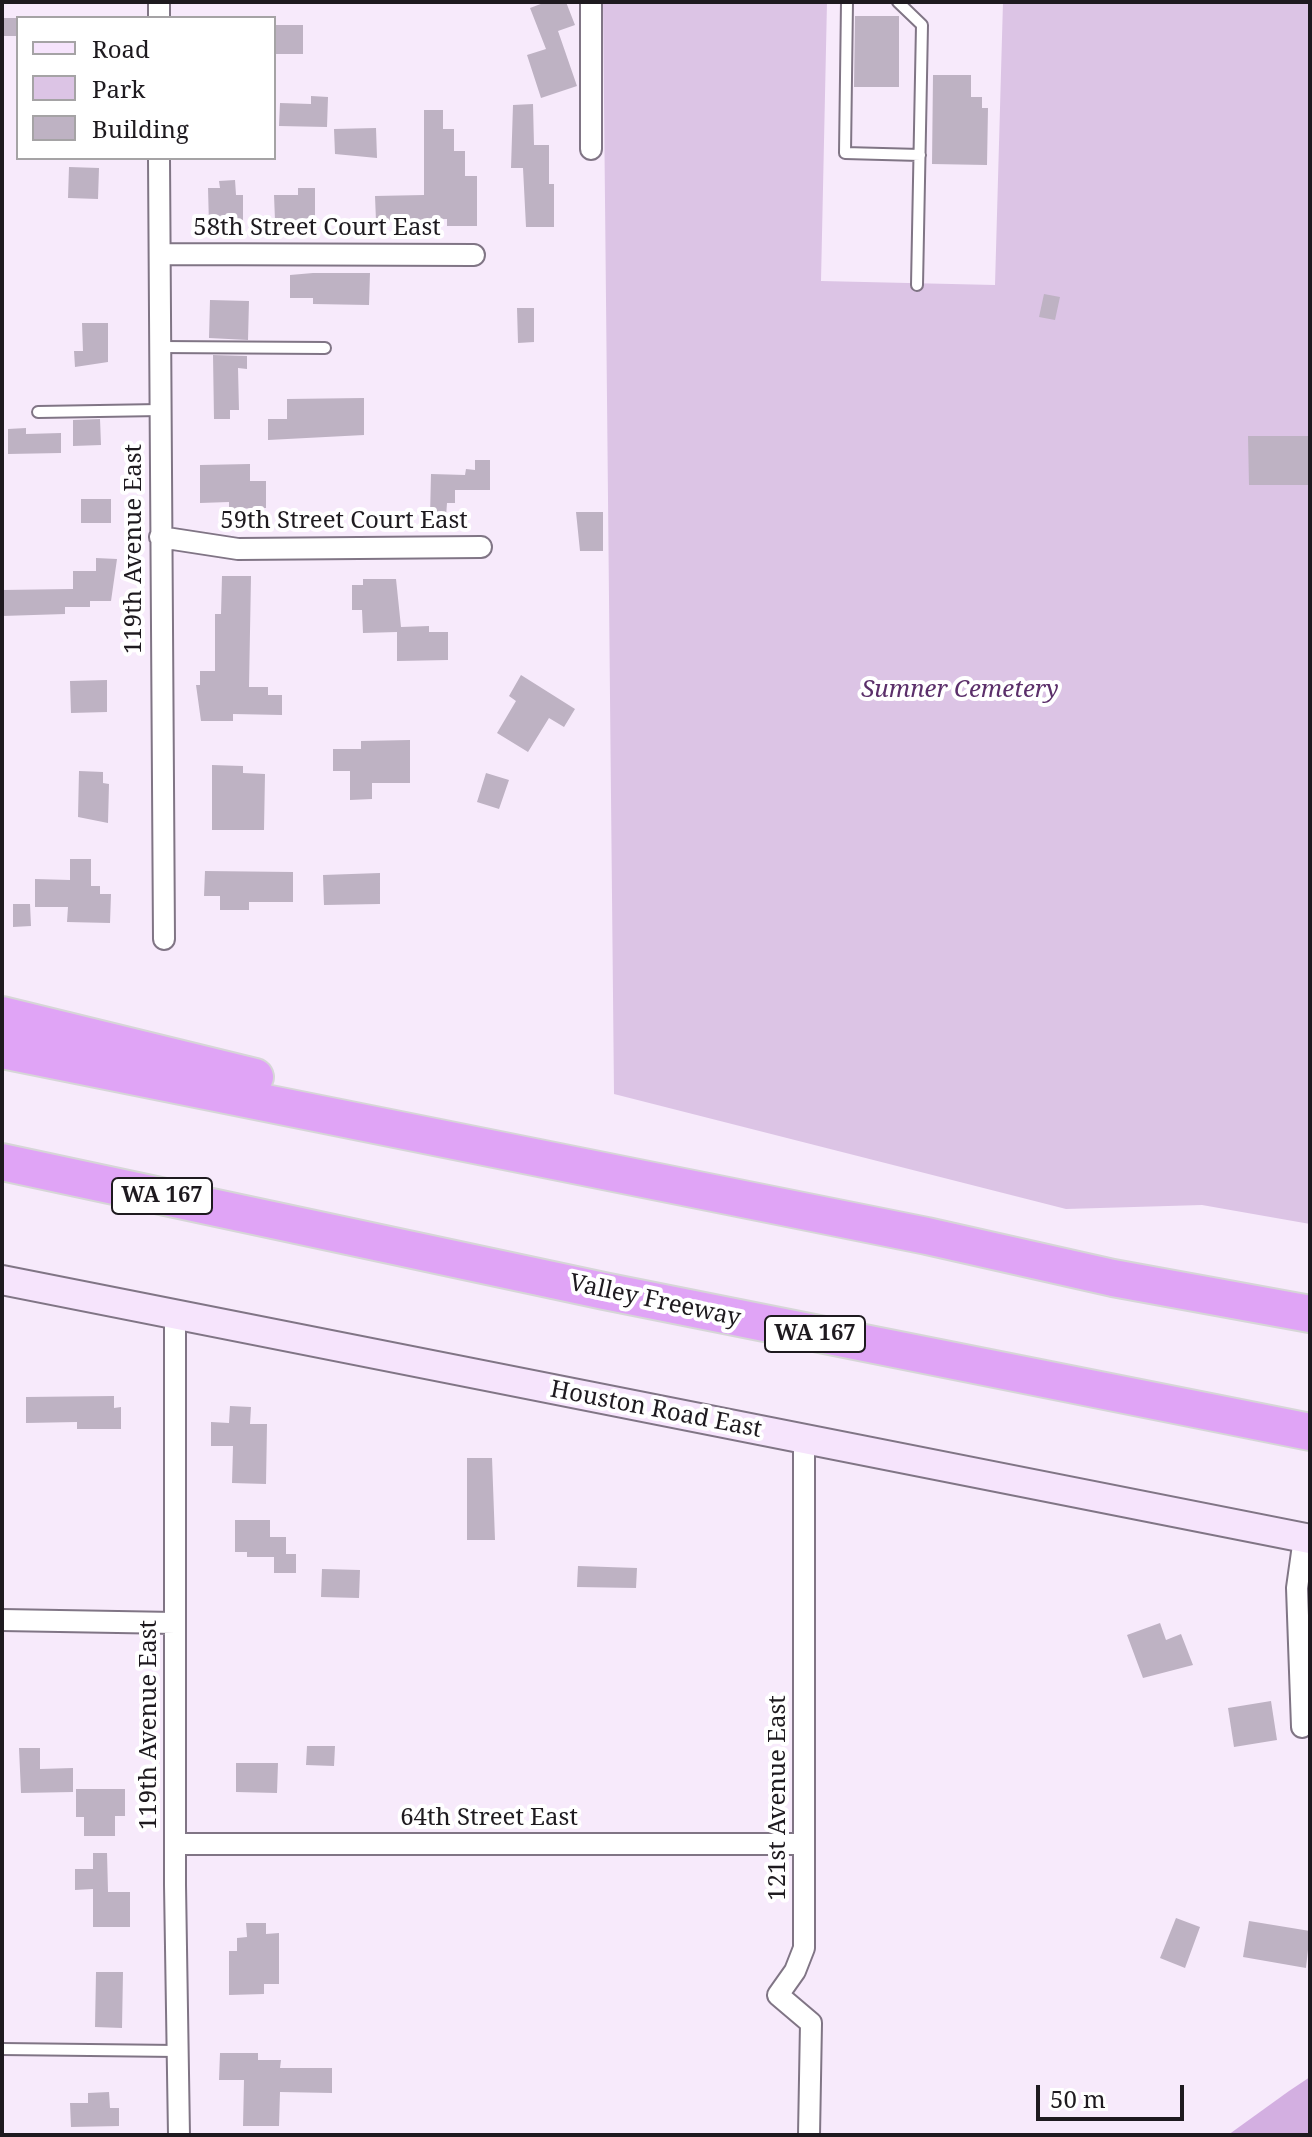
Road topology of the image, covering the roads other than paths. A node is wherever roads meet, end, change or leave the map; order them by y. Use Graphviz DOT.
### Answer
graph roads {
  1 [pos="591,2"];
  2 [pos="847,2"];
  3 [pos="898,2"];
  4 [pos="591,149"];
  5 [pos="920,155"];
  6 [pos="159,160"];
  7 [pos="160,254"];
  8 [pos="474,255"];
  9 [pos="917,285"];
  10 [pos="160,347"];
  11 [pos="325,348"];
  12 [pos="160,410"];
  13 [pos="38,412"];
  14 [pos="160,537"];
  15 [pos="481,547"];
  16 [pos="164,939"];
  17 [pos="2,1015"];
  18 [pos="2,1050"];
  19 [pos="2,1162"];
  20 [pos="593,1168"];
  21 [pos="2,1181"];
  22 [pos="322,1230"];
  23 [pos="2,1280"];
  24 [pos="175,1314"];
  25 [pos="1310,1314"];
  26 [pos="1310,1432"];
  27 [pos="804,1439"];
  28 [pos="1307,1538"];
  29 [pos="1304,1608"];
  30 [pos="2,1620"];
  31 [pos="175,1623"];
  32 [pos="1305,1692"];
  33 [pos="1302,1727"];
  34 [pos="175,1844"];
  35 [pos="804,1844"];
  36 [pos="2,2049"];
  37 [pos="177,2051"];
  38 [pos="179,2135"];
  39 [pos="809,2135"];
  1 -- 4 [label="street"];
  2 -- 5 [label="lane"];
  3 -- 5 [label="lane"];
  5 -- 9 [label="lane"];
  6 -- 7 [label="street, 119th Avenue East"];
  7 -- 8 [label="street, 58th Street Court East"];
  7 -- 10 [label="street, 119th Avenue East"];
  10 -- 11 [label="lane"];
  10 -- 12 [label="street, 119th Avenue East"];
  12 -- 13 [label="lane"];
  12 -- 14 [label="street, 119th Avenue East"];
  14 -- 15 [label="street, 59th Street Court East"];
  14 -- 16 [label="street, 119th Avenue East"];
  17 -- 20 [label="highway"];
  18 -- 20 [label="highway"];
  19 -- 22 [label="highway, Valley Freeway / WA 167"];
  20 -- 25 [label="highway"];
  21 -- 22 [label="highway"];
  22 -- 26 [label="highway, Valley Freeway / WA 167"];
  23 -- 24 [label="street, Houston Road East"];
  24 -- 27 [label="street, Houston Road East"];
  24 -- 31 [label="street, 119th Avenue East"];
  27 -- 28 [label="street, Houston Road East"];
  27 -- 35 [label="street, 121st Avenue East"];
  28 -- 29 [label="street"];
  29 -- 32 [label="street"];
  30 -- 31 [label="street"];
  31 -- 34 [label="street, 119th Avenue East"];
  32 -- 33 [label="street"];
  34 -- 35 [label="street, 64th Street East"];
  34 -- 37 [label="street, 119th Avenue East"];
  35 -- 39 [label="street, 121st Avenue East"];
  36 -- 37 [label="lane"];
  37 -- 38 [label="street, 119th Avenue East"];
}
